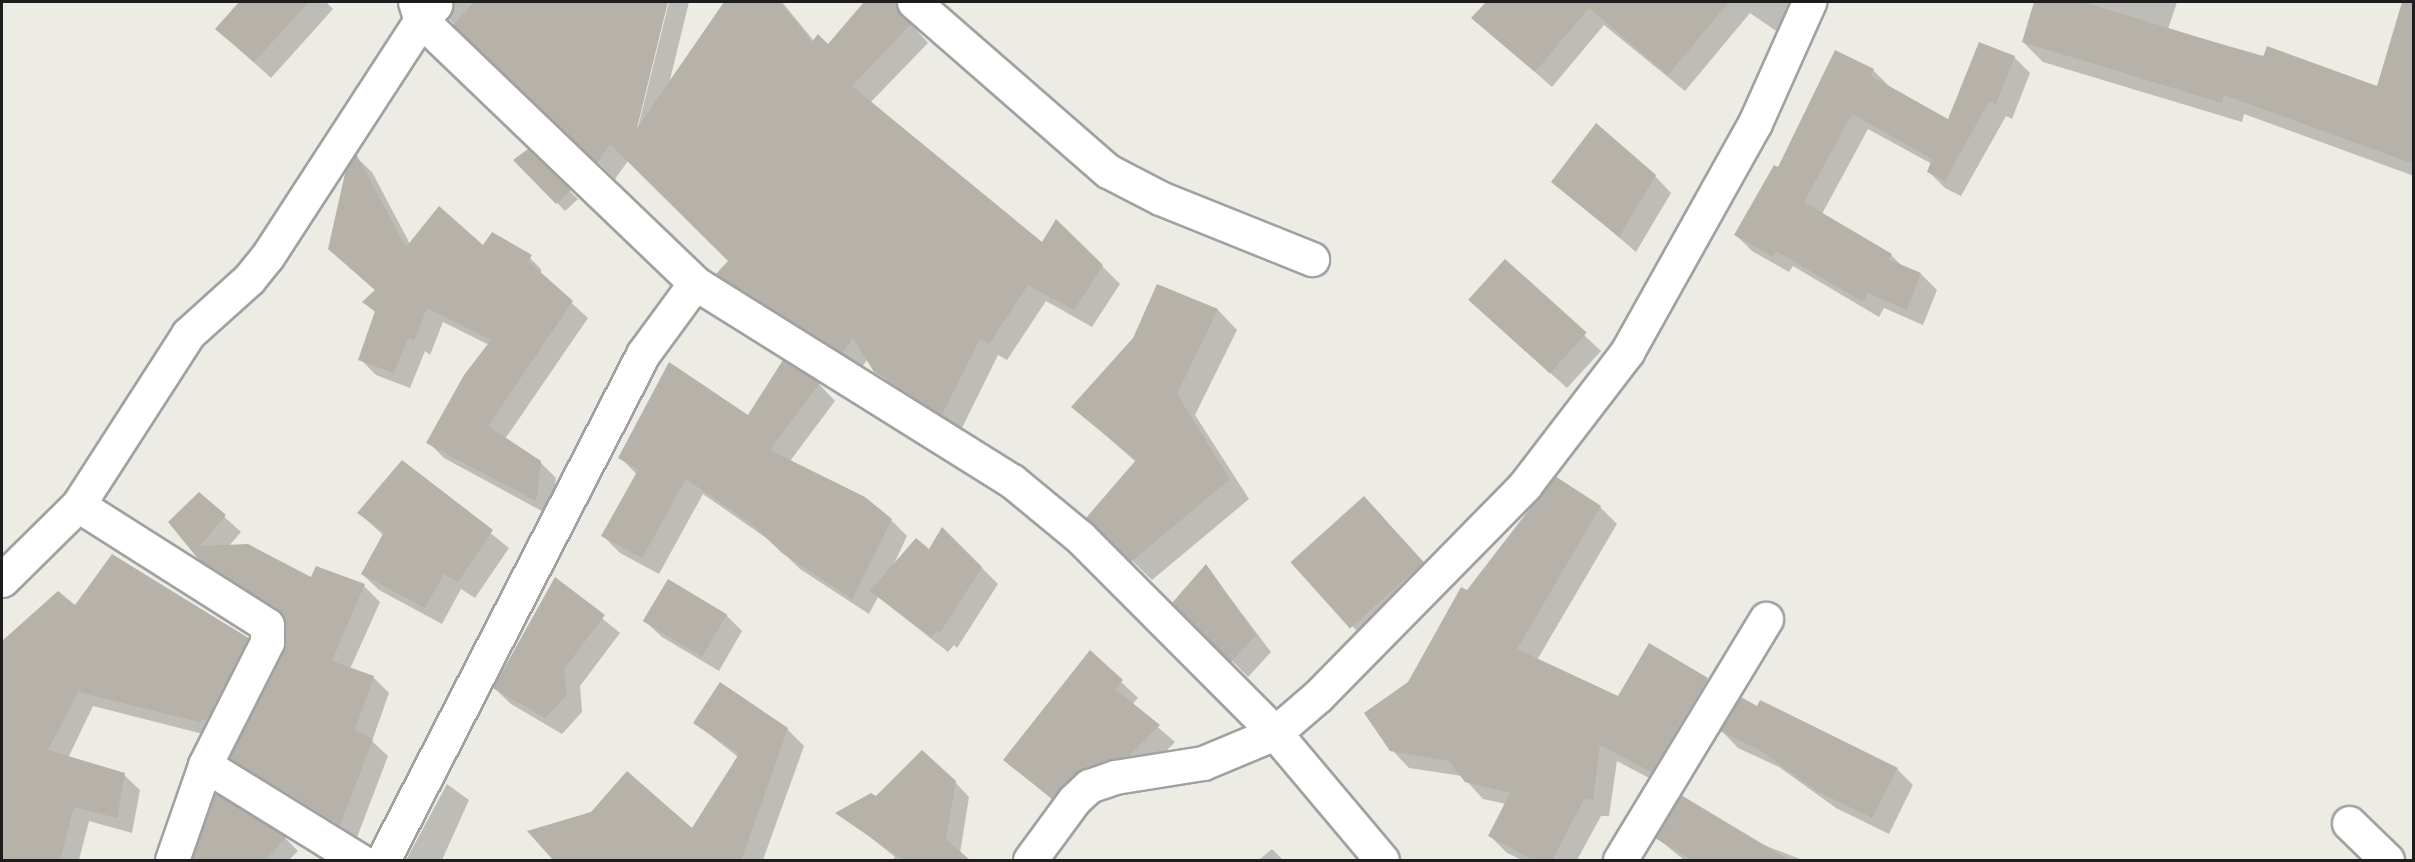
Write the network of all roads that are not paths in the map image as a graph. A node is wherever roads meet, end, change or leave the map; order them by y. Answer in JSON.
{"nodes":[{"id":1,"x":914,"y":2,"type":"edge"},
{"id":2,"x":1809,"y":2,"type":"edge"},
{"id":3,"x":425,"y":8,"type":"edge"},
{"id":4,"x":1312,"y":259,"type":"dead end"},
{"id":5,"x":695,"y":283,"type":"junction"},
{"id":6,"x":78,"y":505,"type":"junction"},
{"id":7,"x":2,"y":580,"type":"edge"},
{"id":8,"x":1766,"y":619,"type":"dead end"},
{"id":9,"x":1275,"y":733,"type":"junction"},
{"id":10,"x":205,"y":765,"type":"junction"},
{"id":11,"x":2349,"y":823,"type":"dead end"},
{"id":12,"x":172,"y":861,"type":"edge"},
{"id":13,"x":359,"y":861,"type":"edge"},
{"id":14,"x":383,"y":861,"type":"edge"},
{"id":15,"x":1030,"y":861,"type":"edge"},
{"id":16,"x":1382,"y":861,"type":"edge"},
{"id":17,"x":1620,"y":861,"type":"edge"},
{"id":18,"x":2387,"y":861,"type":"edge"}],
"edges":[{"from":1,"to":4,"type":"street"},
{"from":2,"to":9,"type":"street"},
{"from":3,"to":5,"type":"street"},
{"from":3,"to":6,"type":"street"},
{"from":5,"to":9,"type":"street"},
{"from":5,"to":14,"type":"street"},
{"from":6,"to":7,"type":"street"},
{"from":6,"to":10,"type":"street"},
{"from":8,"to":17,"type":"street"},
{"from":9,"to":15,"type":"street"},
{"from":9,"to":16,"type":"street"},
{"from":10,"to":12,"type":"street"},
{"from":10,"to":13,"type":"street"},
{"from":11,"to":18,"type":"street"}]}
